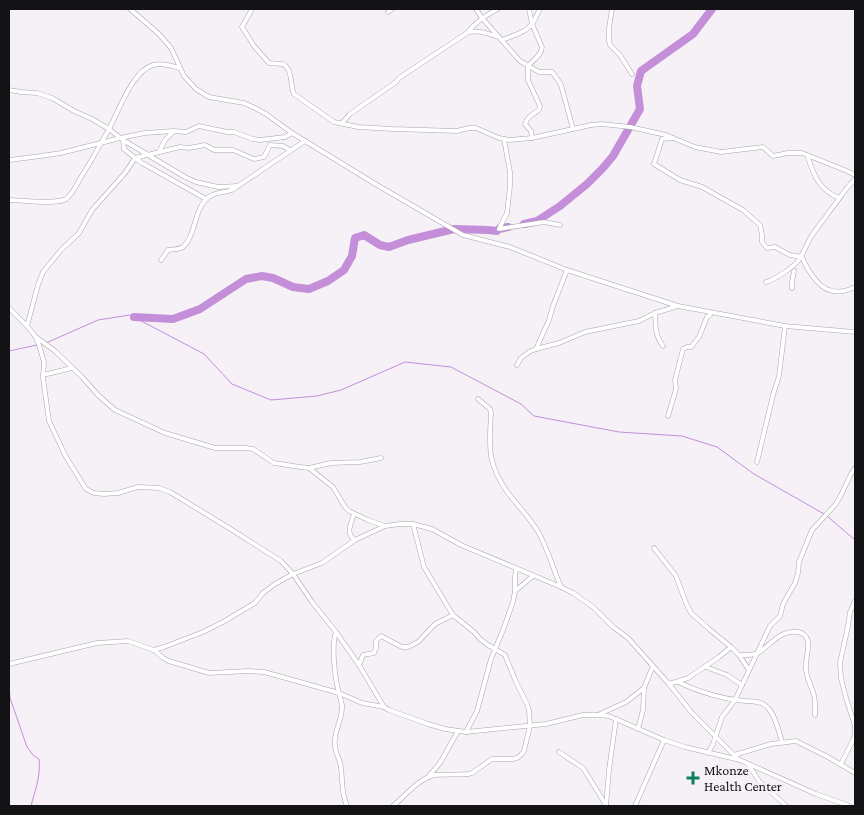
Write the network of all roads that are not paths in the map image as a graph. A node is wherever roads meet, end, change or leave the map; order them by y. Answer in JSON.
{"nodes":[{"id":1,"x":130,"y":9,"type":"edge"},
{"id":2,"x":252,"y":9,"type":"edge"},
{"id":3,"x":476,"y":9,"type":"edge"},
{"id":4,"x":498,"y":9,"type":"edge"},
{"id":5,"x":529,"y":9,"type":"edge"},
{"id":6,"x":540,"y":9,"type":"edge"},
{"id":7,"x":612,"y":9,"type":"edge"},
{"id":8,"x":482,"y":18,"type":"junction"},
{"id":9,"x":532,"y":24,"type":"junction"},
{"id":10,"x":467,"y":34,"type":"junction"},
{"id":11,"x":500,"y":39,"type":"junction"},
{"id":12,"x":528,"y":66,"type":"junction"},
{"id":13,"x":179,"y":68,"type":"junction"},
{"id":14,"x":632,"y":74,"type":"dead end"},
{"id":15,"x":9,"y":90,"type":"edge"},
{"id":16,"x":342,"y":123,"type":"junction"},
{"id":17,"x":109,"y":129,"type":"junction"},
{"id":18,"x":573,"y":129,"type":"junction"},
{"id":19,"x":174,"y":131,"type":"junction"},
{"id":20,"x":292,"y":133,"type":"junction"},
{"id":21,"x":532,"y":138,"type":"junction"},
{"id":22,"x":675,"y":138,"type":"junction"},
{"id":23,"x":122,"y":139,"type":"junction"},
{"id":24,"x":504,"y":139,"type":"junction"},
{"id":25,"x":305,"y":141,"type":"junction"},
{"id":26,"x":101,"y":142,"type":"junction"},
{"id":27,"x":290,"y":150,"type":"junction"},
{"id":28,"x":160,"y":152,"type":"junction"},
{"id":29,"x":147,"y":154,"type":"junction"},
{"id":30,"x":807,"y":155,"type":"junction"},
{"id":31,"x":135,"y":158,"type":"junction"},
{"id":32,"x":156,"y":159,"type":"junction"},
{"id":33,"x":9,"y":160,"type":"edge"},
{"id":34,"x":855,"y":175,"type":"edge"},
{"id":35,"x":855,"y":179,"type":"edge"},
{"id":36,"x":238,"y":186,"type":"junction"},
{"id":37,"x":839,"y":198,"type":"junction"},
{"id":38,"x":206,"y":199,"type":"junction"},
{"id":39,"x":9,"y":200,"type":"edge"},
{"id":40,"x":560,"y":225,"type":"dead end"},
{"id":41,"x":802,"y":256,"type":"junction"},
{"id":42,"x":161,"y":260,"type":"dead end"},
{"id":43,"x":566,"y":270,"type":"junction"},
{"id":44,"x":794,"y":271,"type":"dead end"},
{"id":45,"x":766,"y":282,"type":"dead end"},
{"id":46,"x":855,"y":287,"type":"edge"},
{"id":47,"x":792,"y":288,"type":"dead end"},
{"id":48,"x":678,"y":306,"type":"junction"},
{"id":49,"x":9,"y":308,"type":"edge"},
{"id":50,"x":655,"y":312,"type":"junction"},
{"id":51,"x":710,"y":315,"type":"dead end"},
{"id":52,"x":27,"y":326,"type":"junction"},
{"id":53,"x":785,"y":326,"type":"junction"},
{"id":54,"x":855,"y":332,"type":"edge"},
{"id":55,"x":35,"y":336,"type":"junction"},
{"id":56,"x":663,"y":346,"type":"dead end"},
{"id":57,"x":536,"y":349,"type":"junction"},
{"id":58,"x":517,"y":365,"type":"dead end"},
{"id":59,"x":72,"y":368,"type":"junction"},
{"id":60,"x":43,"y":375,"type":"junction"},
{"id":61,"x":478,"y":399,"type":"dead end"},
{"id":62,"x":668,"y":416,"type":"dead end"},
{"id":63,"x":381,"y":458,"type":"dead end"},
{"id":64,"x":757,"y":462,"type":"dead end"},
{"id":65,"x":309,"y":468,"type":"junction"},
{"id":66,"x":855,"y":468,"type":"edge"},
{"id":67,"x":354,"y":514,"type":"junction"},
{"id":68,"x":412,"y":524,"type":"junction"},
{"id":69,"x":385,"y":526,"type":"junction"},
{"id":70,"x":355,"y":540,"type":"junction"},
{"id":71,"x":654,"y":548,"type":"dead end"},
{"id":72,"x":516,"y":568,"type":"junction"},
{"id":73,"x":293,"y":574,"type":"junction"},
{"id":74,"x":534,"y":576,"type":"junction"},
{"id":75,"x":561,"y":587,"type":"junction"},
{"id":76,"x":515,"y":591,"type":"junction"},
{"id":77,"x":855,"y":601,"type":"edge"},
{"id":78,"x":453,"y":615,"type":"junction"},
{"id":79,"x":336,"y":632,"type":"junction"},
{"id":80,"x":731,"y":647,"type":"junction"},
{"id":81,"x":496,"y":649,"type":"junction"},
{"id":82,"x":154,"y":650,"type":"junction"},
{"id":83,"x":758,"y":652,"type":"junction"},
{"id":84,"x":738,"y":655,"type":"junction"},
{"id":85,"x":9,"y":664,"type":"edge"},
{"id":86,"x":359,"y":665,"type":"junction"},
{"id":87,"x":653,"y":666,"type":"junction"},
{"id":88,"x":706,"y":667,"type":"junction"},
{"id":89,"x":749,"y":670,"type":"junction"},
{"id":90,"x":678,"y":682,"type":"junction"},
{"id":91,"x":669,"y":684,"type":"junction"},
{"id":92,"x":742,"y":685,"type":"junction"},
{"id":93,"x":644,"y":688,"type":"junction"},
{"id":94,"x":339,"y":693,"type":"junction"},
{"id":95,"x":735,"y":700,"type":"junction"},
{"id":96,"x":384,"y":707,"type":"junction"},
{"id":97,"x":599,"y":715,"type":"junction"},
{"id":98,"x":815,"y":715,"type":"dead end"},
{"id":99,"x":616,"y":719,"type":"junction"},
{"id":100,"x":530,"y":726,"type":"junction"},
{"id":101,"x":638,"y":729,"type":"junction"},
{"id":102,"x":458,"y":731,"type":"junction"},
{"id":103,"x":466,"y":732,"type":"junction"},
{"id":104,"x":715,"y":736,"type":"junction"},
{"id":105,"x":854,"y":738,"type":"junction"},
{"id":106,"x":664,"y":740,"type":"junction"},
{"id":107,"x":782,"y":742,"type":"junction"},
{"id":108,"x":855,"y":744,"type":"edge"},
{"id":109,"x":559,"y":752,"type":"dead end"},
{"id":110,"x":708,"y":753,"type":"junction"},
{"id":111,"x":734,"y":754,"type":"junction"},
{"id":112,"x":740,"y":760,"type":"junction"},
{"id":113,"x":748,"y":764,"type":"junction"},
{"id":114,"x":842,"y":764,"type":"junction"},
{"id":115,"x":855,"y":773,"type":"edge"},
{"id":116,"x":426,"y":778,"type":"junction"},
{"id":117,"x":347,"y":806,"type":"edge"},
{"id":118,"x":393,"y":806,"type":"edge"},
{"id":119,"x":607,"y":806,"type":"edge"},
{"id":120,"x":635,"y":806,"type":"edge"},
{"id":121,"x":786,"y":806,"type":"edge"},
{"id":122,"x":850,"y":806,"type":"edge"}],
"edges":[{"from":1,"to":13,"type":"street"},
{"from":2,"to":16,"type":"street"},
{"from":3,"to":8,"type":"street"},
{"from":4,"to":8,"type":"street"},
{"from":5,"to":9,"type":"street"},
{"from":6,"to":9,"type":"street"},
{"from":7,"to":14,"type":"street"},
{"from":8,"to":10,"type":"street"},
{"from":8,"to":11,"type":"street"},
{"from":9,"to":11,"type":"street"},
{"from":9,"to":12,"type":"street"},
{"from":10,"to":11,"type":"street"},
{"from":10,"to":16,"type":"street"},
{"from":11,"to":12,"type":"street"},
{"from":12,"to":18,"type":"street"},
{"from":12,"to":21,"type":"street"},
{"from":13,"to":17,"type":"street"},
{"from":13,"to":20,"type":"street"},
{"from":15,"to":17,"type":"street"},
{"from":16,"to":24,"type":"street"},
{"from":17,"to":23,"type":"street"},
{"from":17,"to":26,"type":"street"},
{"from":18,"to":21,"type":"street"},
{"from":18,"to":22,"type":"street"},
{"from":19,"to":20,"type":"street"},
{"from":19,"to":23,"type":"street"},
{"from":19,"to":28,"type":"street"},
{"from":20,"to":25,"type":"street"},
{"from":21,"to":24,"type":"street"},
{"from":22,"to":30,"type":"street"},
{"from":22,"to":41,"type":"street"},
{"from":23,"to":26,"type":"street"},
{"from":23,"to":29,"type":"street"},
{"from":23,"to":31,"type":"street"},
{"from":24,"to":40,"type":"street"},
{"from":25,"to":27,"type":"street"},
{"from":25,"to":43,"type":"street"},
{"from":26,"to":33,"type":"street"},
{"from":26,"to":39,"type":"street"},
{"from":27,"to":28,"type":"street"},
{"from":27,"to":36,"type":"street"},
{"from":28,"to":29,"type":"street"},
{"from":28,"to":32,"type":"street"},
{"from":29,"to":31,"type":"street"},
{"from":29,"to":32,"type":"street"},
{"from":30,"to":34,"type":"street"},
{"from":30,"to":37,"type":"street"},
{"from":31,"to":38,"type":"street"},
{"from":31,"to":52,"type":"street"},
{"from":32,"to":36,"type":"street"},
{"from":35,"to":37,"type":"street"},
{"from":36,"to":38,"type":"street"},
{"from":37,"to":41,"type":"street"},
{"from":38,"to":42,"type":"street"},
{"from":41,"to":45,"type":"street"},
{"from":41,"to":46,"type":"street"},
{"from":43,"to":48,"type":"street"},
{"from":43,"to":57,"type":"street"},
{"from":44,"to":47,"type":"street"},
{"from":48,"to":50,"type":"street"},
{"from":48,"to":53,"type":"street"},
{"from":49,"to":52,"type":"street"},
{"from":50,"to":56,"type":"street"},
{"from":50,"to":57,"type":"street"},
{"from":51,"to":62,"type":"street"},
{"from":52,"to":55,"type":"street"},
{"from":53,"to":54,"type":"street"},
{"from":53,"to":64,"type":"street"},
{"from":55,"to":59,"type":"street"},
{"from":55,"to":60,"type":"street"},
{"from":57,"to":58,"type":"street"},
{"from":59,"to":60,"type":"street"},
{"from":59,"to":65,"type":"street"},
{"from":60,"to":73,"type":"street"},
{"from":61,"to":75,"type":"street"},
{"from":63,"to":65,"type":"street"},
{"from":65,"to":67,"type":"street"},
{"from":66,"to":83,"type":"street"},
{"from":67,"to":69,"type":"street"},
{"from":67,"to":70,"type":"street"},
{"from":68,"to":69,"type":"street"},
{"from":68,"to":72,"type":"street"},
{"from":68,"to":78,"type":"street"},
{"from":69,"to":70,"type":"street"},
{"from":70,"to":73,"type":"street"},
{"from":71,"to":80,"type":"street"},
{"from":72,"to":74,"type":"street"},
{"from":72,"to":76,"type":"street"},
{"from":73,"to":79,"type":"street"},
{"from":73,"to":82,"type":"street"},
{"from":74,"to":75,"type":"street"},
{"from":74,"to":76,"type":"street"},
{"from":75,"to":87,"type":"street"},
{"from":76,"to":81,"type":"street"},
{"from":77,"to":105,"type":"street"},
{"from":78,"to":81,"type":"street"},
{"from":78,"to":86,"type":"street"},
{"from":79,"to":86,"type":"street"},
{"from":79,"to":94,"type":"street"},
{"from":80,"to":84,"type":"street"},
{"from":80,"to":88,"type":"street"},
{"from":81,"to":100,"type":"street"},
{"from":81,"to":103,"type":"street"},
{"from":82,"to":85,"type":"street"},
{"from":82,"to":94,"type":"street"},
{"from":83,"to":84,"type":"street"},
{"from":83,"to":89,"type":"street"},
{"from":83,"to":98,"type":"street"},
{"from":84,"to":89,"type":"street"},
{"from":86,"to":96,"type":"street"},
{"from":87,"to":91,"type":"street"},
{"from":87,"to":93,"type":"street"},
{"from":88,"to":90,"type":"street"},
{"from":88,"to":92,"type":"street"},
{"from":89,"to":92,"type":"street"},
{"from":90,"to":91,"type":"street"},
{"from":90,"to":95,"type":"street"},
{"from":91,"to":104,"type":"street"},
{"from":92,"to":95,"type":"street"},
{"from":93,"to":97,"type":"street"},
{"from":93,"to":101,"type":"street"},
{"from":94,"to":96,"type":"street"},
{"from":94,"to":117,"type":"street"},
{"from":95,"to":104,"type":"street"},
{"from":95,"to":107,"type":"street"},
{"from":96,"to":102,"type":"street"},
{"from":97,"to":99,"type":"street"},
{"from":97,"to":100,"type":"street"},
{"from":99,"to":101,"type":"street"},
{"from":99,"to":119,"type":"street"},
{"from":100,"to":103,"type":"street"},
{"from":100,"to":116,"type":"street"},
{"from":101,"to":106,"type":"street"},
{"from":102,"to":103,"type":"street"},
{"from":102,"to":116,"type":"street"},
{"from":104,"to":110,"type":"street"},
{"from":104,"to":111,"type":"street"},
{"from":105,"to":108,"type":"street"},
{"from":105,"to":114,"type":"street"},
{"from":106,"to":110,"type":"street"},
{"from":106,"to":120,"type":"street"},
{"from":107,"to":111,"type":"street"},
{"from":107,"to":114,"type":"street"},
{"from":109,"to":119,"type":"street"},
{"from":110,"to":112,"type":"street"},
{"from":111,"to":112,"type":"street"},
{"from":112,"to":113,"type":"street"},
{"from":113,"to":121,"type":"street"},
{"from":113,"to":122,"type":"street"},
{"from":114,"to":115,"type":"street"},
{"from":116,"to":118,"type":"street"}]}
